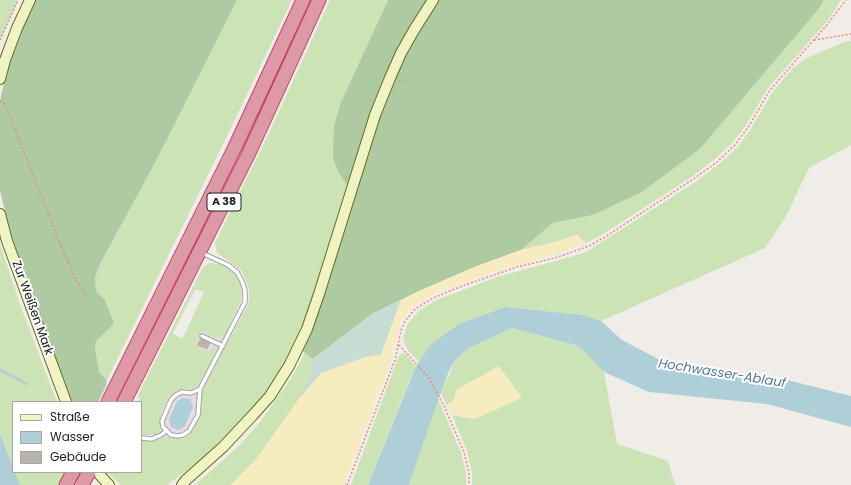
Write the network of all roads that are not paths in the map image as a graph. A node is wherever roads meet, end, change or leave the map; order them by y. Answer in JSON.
{"nodes":[{"id":1,"x":30,"y":0,"type":"edge"},
{"id":2,"x":303,"y":0,"type":"edge"},
{"id":3,"x":319,"y":0,"type":"edge"},
{"id":4,"x":433,"y":0,"type":"edge"},
{"id":5,"x":0,"y":78,"type":"edge"},
{"id":6,"x":0,"y":214,"type":"edge"},
{"id":7,"x":199,"y":252,"type":"junction"},
{"id":8,"x":202,"y":336,"type":"dead end"},
{"id":9,"x":223,"y":346,"type":"junction"},
{"id":10,"x":200,"y":389,"type":"junction"},
{"id":11,"x":66,"y":401,"type":"edge"},
{"id":12,"x":108,"y":401,"type":"edge"},
{"id":13,"x":124,"y":401,"type":"edge"},
{"id":14,"x":166,"y":431,"type":"junction"},
{"id":15,"x":142,"y":438,"type":"edge"},
{"id":16,"x":72,"y":473,"type":"edge"},
{"id":17,"x":94,"y":473,"type":"edge"},
{"id":18,"x":184,"y":482,"type":"edge"},
{"id":19,"x":109,"y":484,"type":"edge"},
{"id":20,"x":66,"y":485,"type":"edge"},
{"id":21,"x":82,"y":485,"type":"edge"},
{"id":22,"x":175,"y":485,"type":"edge"}],
"edges":[{"from":1,"to":5,"type":"main road"},
{"from":2,"to":12,"type":"highway","number":"A 38"},
{"from":3,"to":7,"type":"highway","number":"A 38"},
{"from":4,"to":18,"type":"main road"},
{"from":6,"to":11,"type":"main road","name":"Zur Weißen Mark"},
{"from":7,"to":9,"type":"lane"},
{"from":7,"to":13,"type":"highway","number":"A 38"},
{"from":8,"to":9,"type":"lane"},
{"from":9,"to":10,"type":"lane"},
{"from":10,"to":14,"type":"lane"},
{"from":10,"to":14,"type":"lane"},
{"from":14,"to":15,"type":"lane"},
{"from":16,"to":20,"type":"highway"},
{"from":17,"to":19,"type":"main road"},
{"from":17,"to":21,"type":"highway","bridge":true},
{"from":18,"to":22,"type":"main road"}]}
